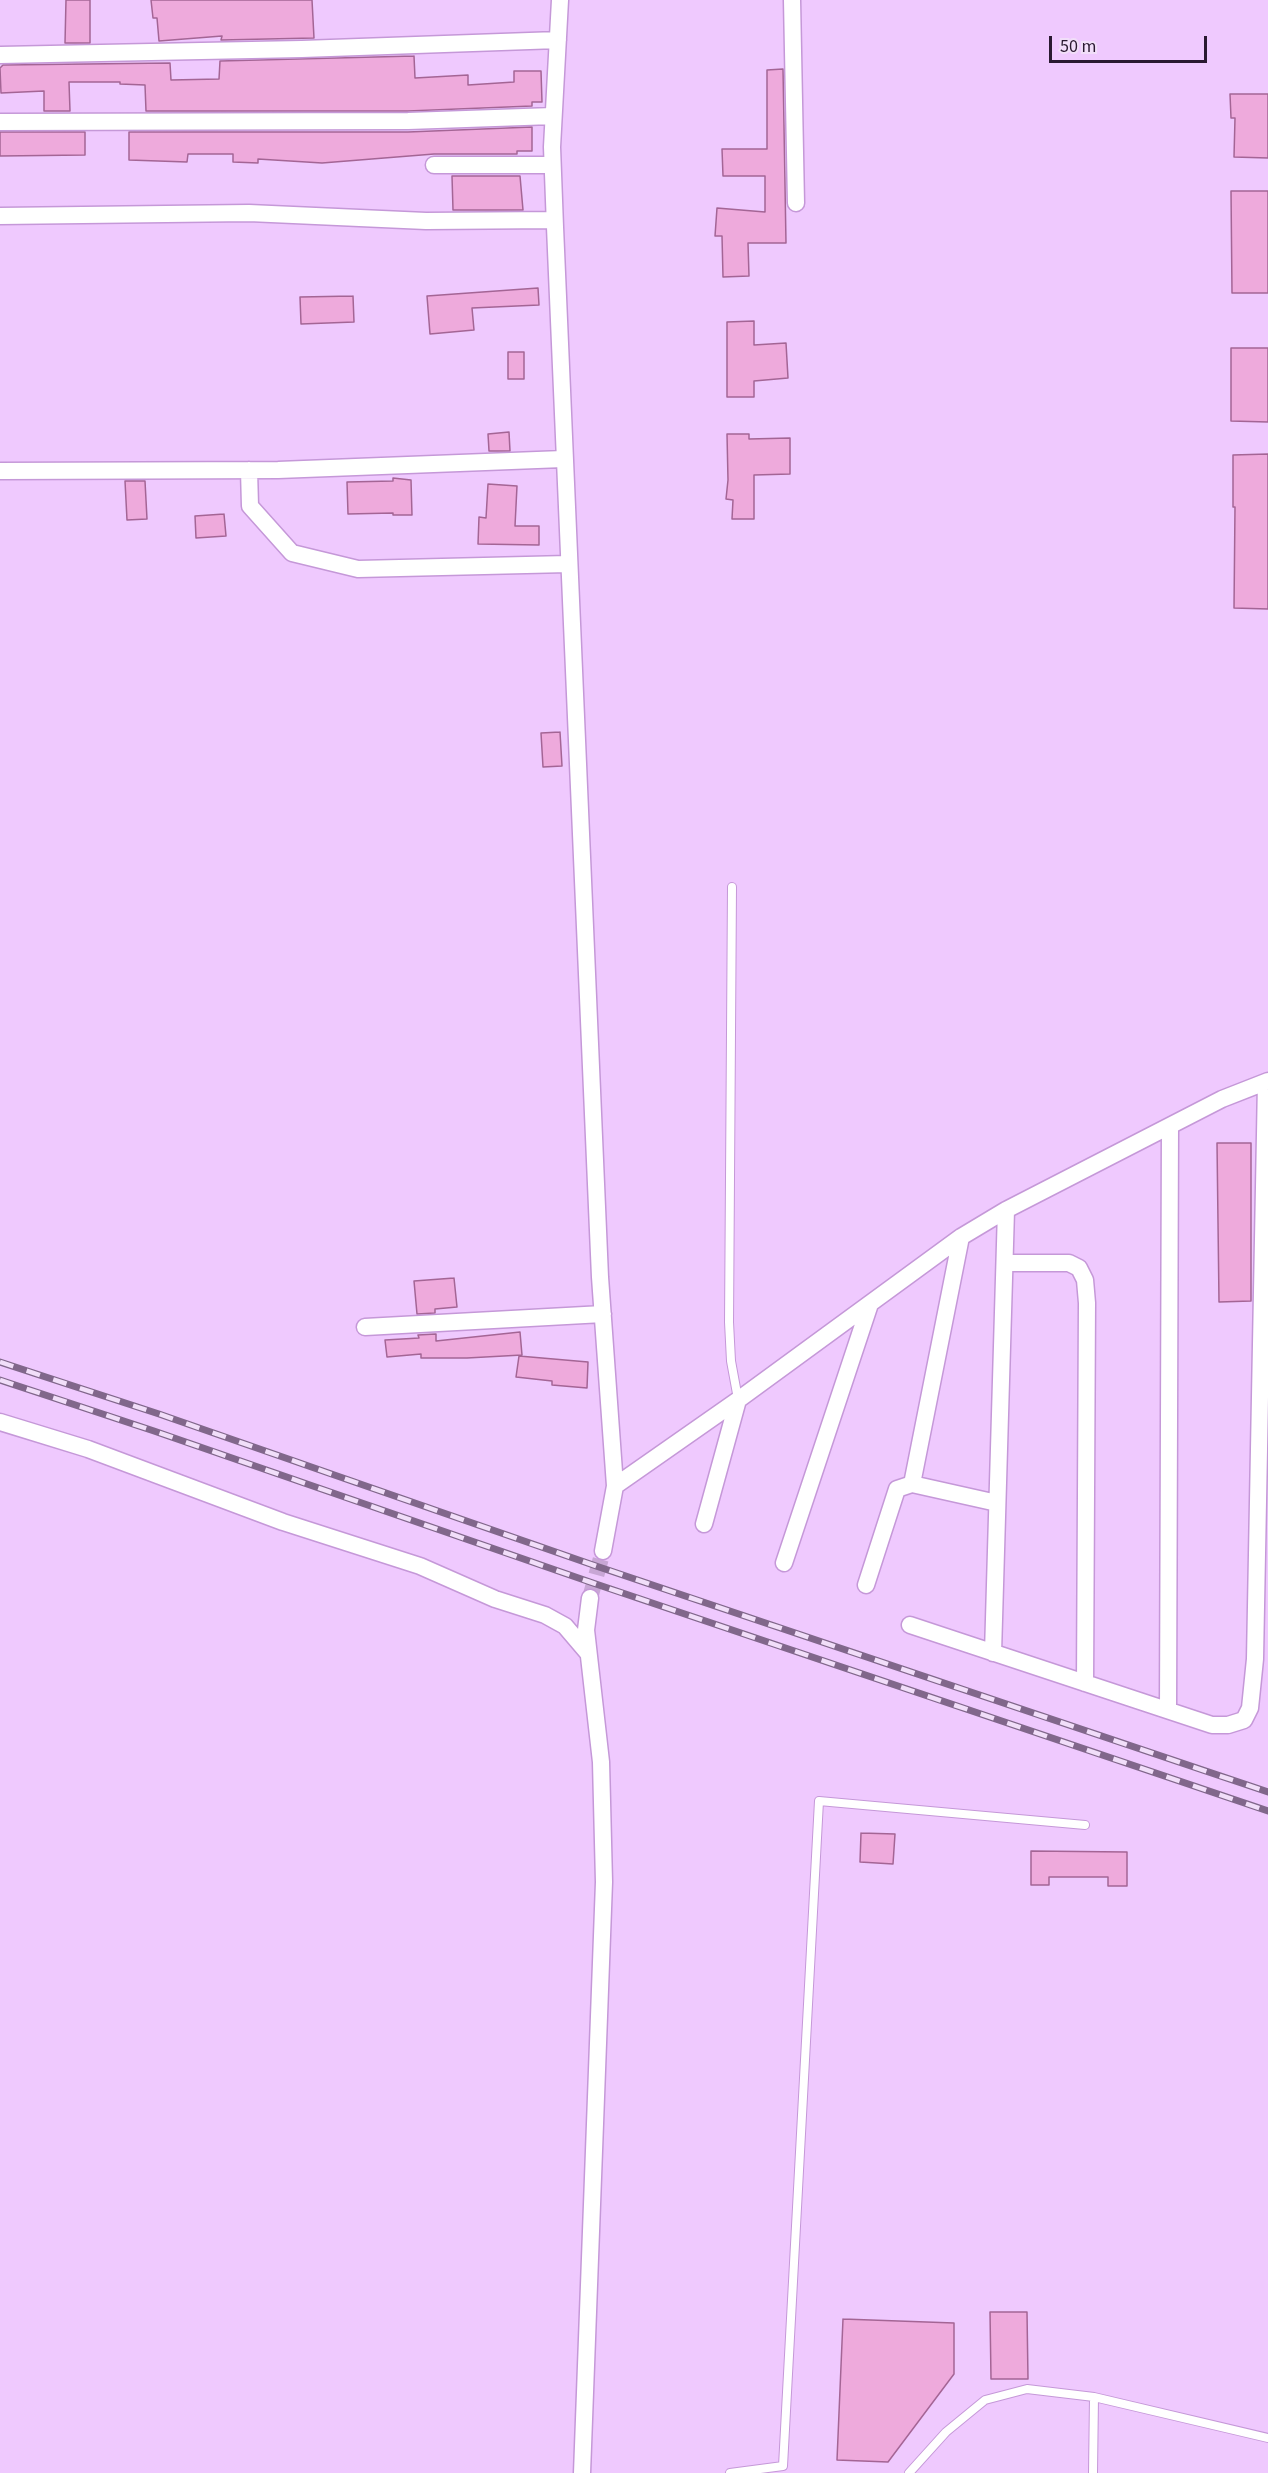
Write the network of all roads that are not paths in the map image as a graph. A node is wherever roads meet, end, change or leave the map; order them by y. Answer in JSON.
{"nodes":[{"id":1,"x":560,"y":0,"type":"edge"},
{"id":2,"x":792,"y":0,"type":"edge"},
{"id":3,"x":558,"y":40,"type":"junction"},
{"id":4,"x":0,"y":55,"type":"edge"},
{"id":5,"x":553,"y":116,"type":"junction"},
{"id":6,"x":0,"y":122,"type":"edge"},
{"id":7,"x":434,"y":165,"type":"dead end"},
{"id":8,"x":552,"y":165,"type":"junction"},
{"id":9,"x":796,"y":203,"type":"dead end"},
{"id":10,"x":0,"y":216,"type":"edge"},
{"id":11,"x":554,"y":220,"type":"junction"},
{"id":12,"x":563,"y":459,"type":"junction"},
{"id":13,"x":249,"y":470,"type":"junction"},
{"id":14,"x":0,"y":471,"type":"edge"},
{"id":15,"x":568,"y":564,"type":"junction"},
{"id":16,"x":732,"y":887,"type":"dead end"},
{"id":17,"x":1267,"y":1081,"type":"edge"},
{"id":18,"x":1170,"y":1126,"type":"junction"},
{"id":19,"x":1006,"y":1210,"type":"junction"},
{"id":20,"x":961,"y":1237,"type":"junction"},
{"id":21,"x":1005,"y":1263,"type":"junction"},
{"id":22,"x":870,"y":1304,"type":"junction"},
{"id":23,"x":603,"y":1314,"type":"junction"},
{"id":24,"x":365,"y":1326,"type":"dead end"},
{"id":25,"x":738,"y":1400,"type":"junction"},
{"id":26,"x":0,"y":1422,"type":"edge"},
{"id":27,"x":912,"y":1484,"type":"junction"},
{"id":28,"x":615,"y":1486,"type":"junction"},
{"id":29,"x":998,"y":1503,"type":"junction"},
{"id":30,"x":704,"y":1524,"type":"dead end"},
{"id":31,"x":603,"y":1551,"type":"tunnel mouth"},
{"id":32,"x":784,"y":1563,"type":"dead end"},
{"id":33,"x":866,"y":1585,"type":"dead end"},
{"id":34,"x":590,"y":1598,"type":"tunnel mouth"},
{"id":35,"x":910,"y":1625,"type":"dead end"},
{"id":36,"x":993,"y":1653,"type":"junction"},
{"id":37,"x":589,"y":1654,"type":"junction"},
{"id":38,"x":1085,"y":1683,"type":"junction"},
{"id":39,"x":1168,"y":1710,"type":"junction"},
{"id":40,"x":1085,"y":1825,"type":"dead end"},
{"id":41,"x":1094,"y":2397,"type":"junction"},
{"id":42,"x":1268,"y":2438,"type":"edge"},
{"id":43,"x":582,"y":2473,"type":"edge"},
{"id":44,"x":730,"y":2473,"type":"edge"},
{"id":45,"x":909,"y":2473,"type":"edge"},
{"id":46,"x":1093,"y":2473,"type":"edge"}],
"edges":[{"from":1,"to":3,"type":"street"},
{"from":2,"to":9,"type":"street"},
{"from":3,"to":4,"type":"street"},
{"from":3,"to":5,"type":"street"},
{"from":5,"to":6,"type":"street"},
{"from":5,"to":8,"type":"street"},
{"from":7,"to":8,"type":"street"},
{"from":8,"to":11,"type":"street"},
{"from":10,"to":11,"type":"street"},
{"from":11,"to":12,"type":"street"},
{"from":12,"to":13,"type":"street"},
{"from":12,"to":15,"type":"street"},
{"from":13,"to":14,"type":"street"},
{"from":13,"to":15,"type":"street"},
{"from":15,"to":23,"type":"street"},
{"from":16,"to":25,"type":"lane"},
{"from":17,"to":18,"type":"street"},
{"from":17,"to":39,"type":"street"},
{"from":18,"to":19,"type":"street"},
{"from":18,"to":39,"type":"street"},
{"from":19,"to":20,"type":"street"},
{"from":19,"to":21,"type":"street"},
{"from":20,"to":22,"type":"street"},
{"from":20,"to":27,"type":"street"},
{"from":21,"to":29,"type":"street"},
{"from":21,"to":38,"type":"street"},
{"from":22,"to":25,"type":"street"},
{"from":22,"to":32,"type":"street"},
{"from":23,"to":24,"type":"street"},
{"from":23,"to":28,"type":"street"},
{"from":25,"to":28,"type":"street"},
{"from":25,"to":30,"type":"street"},
{"from":26,"to":37,"type":"street"},
{"from":27,"to":29,"type":"street"},
{"from":27,"to":33,"type":"street"},
{"from":28,"to":31,"type":"street"},
{"from":29,"to":36,"type":"street"},
{"from":34,"to":37,"type":"street"},
{"from":35,"to":36,"type":"street"},
{"from":36,"to":38,"type":"street"},
{"from":37,"to":43,"type":"street"},
{"from":38,"to":39,"type":"street"},
{"from":40,"to":44,"type":"lane"},
{"from":41,"to":42,"type":"lane"},
{"from":41,"to":45,"type":"lane"},
{"from":41,"to":46,"type":"lane"}]}
